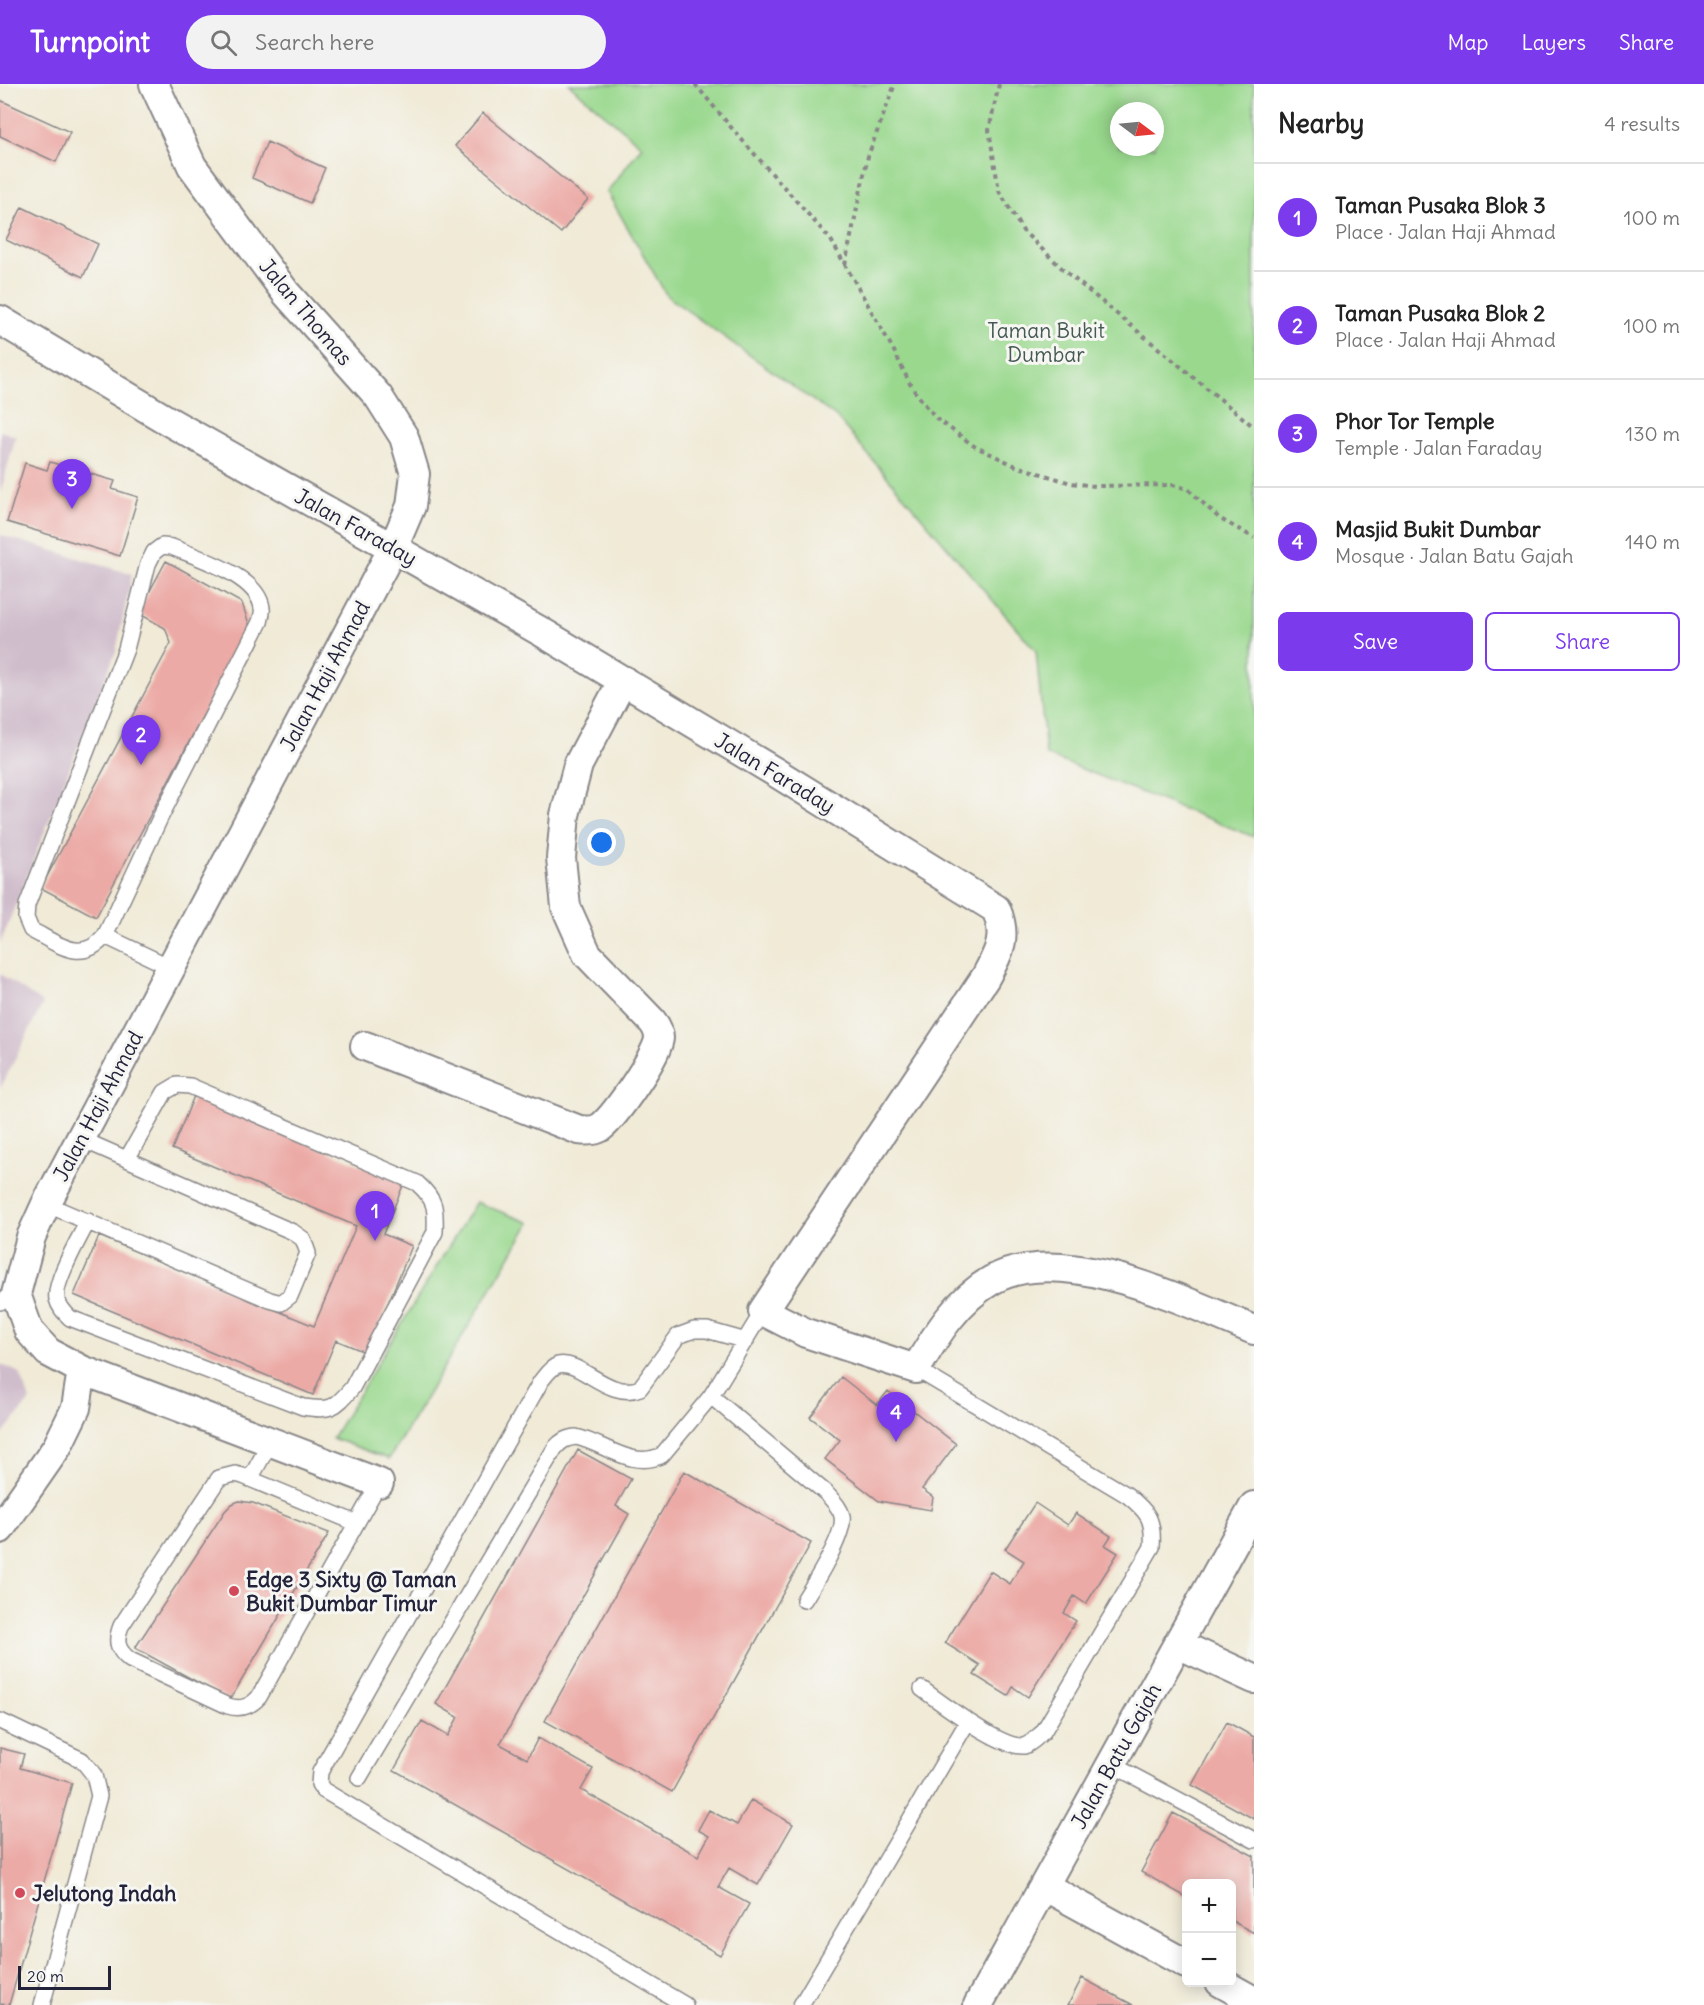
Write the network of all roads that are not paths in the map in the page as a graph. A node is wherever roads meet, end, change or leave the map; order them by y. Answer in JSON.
{"nodes":[{"id":1,"x":153,"y":84,"type":"edge"},
{"id":2,"x":0,"y":320,"type":"edge"},
{"id":3,"x":393,"y":548,"type":"junction"},
{"id":4,"x":623,"y":680,"type":"junction"},
{"id":5,"x":105,"y":936,"type":"junction"},
{"id":6,"x":170,"y":968,"type":"junction"},
{"id":7,"x":366,"y":1046,"type":"dead end"},
{"id":8,"x":81,"y":1140,"type":"junction"},
{"id":9,"x":127,"y":1159,"type":"junction"},
{"id":10,"x":46,"y":1204,"type":"junction"},
{"id":11,"x":88,"y":1221,"type":"junction"},
{"id":12,"x":8,"y":1298,"type":"edge"},
{"id":13,"x":763,"y":1311,"type":"junction"},
{"id":14,"x":1254,"y":1330,"type":"edge"},
{"id":15,"x":746,"y":1341,"type":"junction"},
{"id":16,"x":916,"y":1369,"type":"junction"},
{"id":17,"x":82,"y":1370,"type":"junction"},
{"id":18,"x":711,"y":1396,"type":"junction"},
{"id":19,"x":271,"y":1441,"type":"junction"},
{"id":20,"x":249,"y":1479,"type":"junction"},
{"id":21,"x":379,"y":1483,"type":"joint"},
{"id":22,"x":1254,"y":1506,"type":"edge"},
{"id":23,"x":356,"y":1523,"type":"junction"},
{"id":24,"x":0,"y":1529,"type":"edge"},
{"id":25,"x":804,"y":1600,"type":"dead end"},
{"id":26,"x":1178,"y":1644,"type":"junction"},
{"id":27,"x":1254,"y":1679,"type":"edge"},
{"id":28,"x":922,"y":1689,"type":"dead end"},
{"id":29,"x":0,"y":1721,"type":"edge"},
{"id":30,"x":968,"y":1721,"type":"junction"},
{"id":31,"x":1111,"y":1764,"type":"junction"},
{"id":32,"x":359,"y":1778,"type":"dead end"},
{"id":33,"x":1254,"y":1840,"type":"edge"},
{"id":34,"x":1044,"y":1886,"type":"junction"},
{"id":35,"x":1182,"y":1962,"type":"edge"},
{"id":36,"x":1228,"y":1987,"type":"edge"},
{"id":37,"x":1254,"y":2001,"type":"edge"},
{"id":38,"x":42,"y":2005,"type":"edge"},
{"id":39,"x":685,"y":2005,"type":"edge"},
{"id":40,"x":801,"y":2005,"type":"edge"},
{"id":41,"x":980,"y":2005,"type":"edge"}],
"edges":[{"from":1,"to":3,"type":"street","name":"Jalan Thomas"},
{"from":2,"to":3,"type":"street","name":"Jalan Faraday"},
{"from":3,"to":4,"type":"street","name":"Jalan Faraday"},
{"from":3,"to":6,"type":"street","name":"Jalan Haji Ahmad"},
{"from":4,"to":7,"type":"street"},
{"from":4,"to":13,"type":"street","name":"Jalan Faraday"},
{"from":5,"to":5,"type":"lane"},
{"from":5,"to":6,"type":"lane"},
{"from":6,"to":8,"type":"street","name":"Jalan Haji Ahmad"},
{"from":8,"to":9,"type":"lane"},
{"from":8,"to":10,"type":"street","name":"Jalan Haji Ahmad"},
{"from":9,"to":11,"type":"lane"},
{"from":9,"to":11,"type":"lane"},
{"from":10,"to":11,"type":"lane"},
{"from":10,"to":12,"type":"street","name":"Jalan Haji Ahmad"},
{"from":12,"to":17,"type":"street","name":"Jalan Haji Ahmad"},
{"from":13,"to":15,"type":"lane"},
{"from":13,"to":16,"type":"street"},
{"from":14,"to":16,"type":"street"},
{"from":15,"to":18,"type":"lane"},
{"from":15,"to":39,"type":"lane"},
{"from":16,"to":30,"type":"lane"},
{"from":17,"to":19,"type":"street","name":"Jalan Haji Ahmad"},
{"from":17,"to":24,"type":"street"},
{"from":18,"to":25,"type":"lane"},
{"from":18,"to":32,"type":"lane"},
{"from":19,"to":20,"type":"lane"},
{"from":19,"to":21,"type":"street","name":"Jalan Haji Ahmad"},
{"from":20,"to":23,"type":"lane"},
{"from":20,"to":23,"type":"lane"},
{"from":21,"to":23,"type":"lane"},
{"from":22,"to":26,"type":"street","name":"Jalan Batu Gajah"},
{"from":26,"to":27,"type":"street"},
{"from":26,"to":31,"type":"street","name":"Jalan Batu Gajah"},
{"from":28,"to":30,"type":"lane"},
{"from":29,"to":38,"type":"lane"},
{"from":30,"to":40,"type":"lane"},
{"from":31,"to":33,"type":"lane"},
{"from":31,"to":34,"type":"street","name":"Jalan Batu Gajah"},
{"from":34,"to":35,"type":"street"},
{"from":34,"to":41,"type":"street","name":"Jalan Batu Gajah"},
{"from":36,"to":37,"type":"street"}]}
